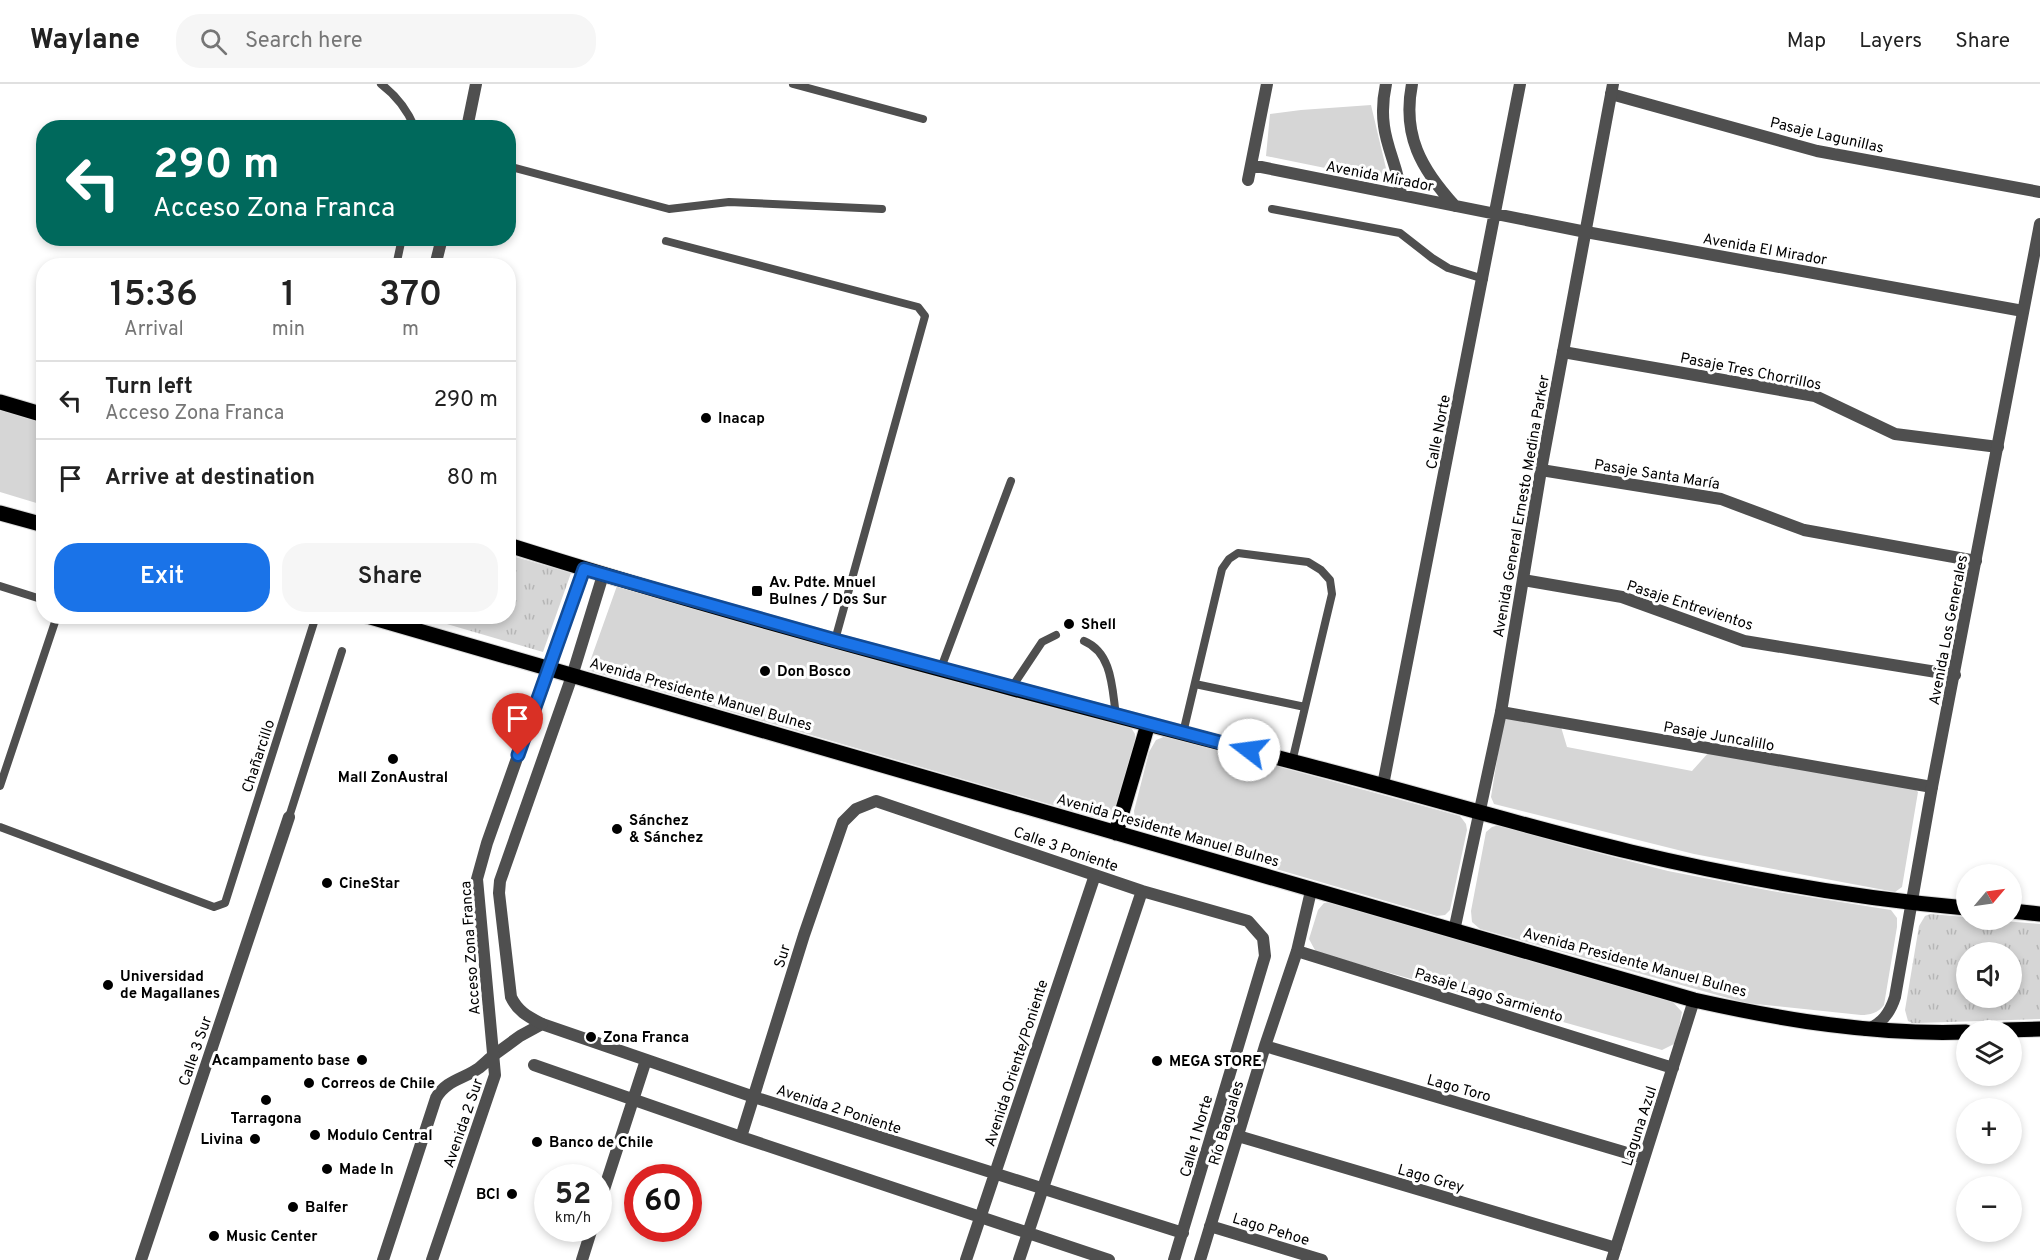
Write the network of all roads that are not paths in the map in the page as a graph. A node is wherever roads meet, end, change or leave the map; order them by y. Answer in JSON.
{"nodes":[{"id":1,"x":381,"y":84,"type":"edge"},
{"id":2,"x":476,"y":84,"type":"edge"},
{"id":3,"x":793,"y":84,"type":"edge"},
{"id":4,"x":1267,"y":84,"type":"edge"},
{"id":5,"x":1386,"y":84,"type":"edge"},
{"id":6,"x":1412,"y":84,"type":"edge"},
{"id":7,"x":1520,"y":84,"type":"edge"},
{"id":8,"x":1612,"y":89,"type":"edge"},
{"id":9,"x":923,"y":118,"type":"dead end"},
{"id":10,"x":411,"y":120,"type":"edge"},
{"id":11,"x":469,"y":120,"type":"edge"},
{"id":12,"x":1251,"y":165,"type":"junction"},
{"id":13,"x":516,"y":168,"type":"edge"},
{"id":14,"x":1248,"y":180,"type":"dead end"},
{"id":15,"x":2040,"y":192,"type":"edge"},
{"id":16,"x":1401,"y":195,"type":"junction"},
{"id":17,"x":1455,"y":206,"type":"junction"},
{"id":18,"x":882,"y":209,"type":"dead end"},
{"id":19,"x":1272,"y":209,"type":"dead end"},
{"id":20,"x":1499,"y":215,"type":"junction"},
{"id":21,"x":2040,"y":224,"type":"edge"},
{"id":22,"x":1586,"y":232,"type":"junction"},
{"id":23,"x":666,"y":241,"type":"dead end"},
{"id":24,"x":1484,"y":279,"type":"junction"},
{"id":25,"x":2023,"y":311,"type":"junction"},
{"id":26,"x":1563,"y":352,"type":"junction"},
{"id":27,"x":0,"y":402,"type":"edge"},
{"id":28,"x":36,"y":412,"type":"edge"},
{"id":29,"x":1998,"y":447,"type":"junction"},
{"id":30,"x":1541,"y":470,"type":"junction"},
{"id":31,"x":1011,"y":481,"type":"dead end"},
{"id":32,"x":0,"y":513,"type":"edge"},
{"id":33,"x":36,"y":523,"type":"edge"},
{"id":34,"x":516,"y":548,"type":"edge"},
{"id":35,"x":1976,"y":561,"type":"junction"},
{"id":36,"x":584,"y":569,"type":"junction"},
{"id":37,"x":603,"y":574,"type":"junction"},
{"id":38,"x":1523,"y":580,"type":"junction"},
{"id":39,"x":0,"y":586,"type":"edge"},
{"id":40,"x":36,"y":597,"type":"edge"},
{"id":41,"x":54,"y":624,"type":"edge"},
{"id":42,"x":313,"y":624,"type":"edge"},
{"id":43,"x":394,"y":624,"type":"edge"},
{"id":44,"x":1056,"y":635,"type":"dead end"},
{"id":45,"x":835,"y":640,"type":"junction"},
{"id":46,"x":1084,"y":641,"type":"dead end"},
{"id":47,"x":342,"y":651,"type":"dead end"},
{"id":48,"x":941,"y":668,"type":"junction"},
{"id":49,"x":548,"y":669,"type":"junction"},
{"id":50,"x":1955,"y":675,"type":"junction"},
{"id":51,"x":572,"y":676,"type":"junction"},
{"id":52,"x":1194,"y":684,"type":"junction"},
{"id":53,"x":1011,"y":687,"type":"junction"},
{"id":54,"x":1305,"y":706,"type":"junction"},
{"id":55,"x":1501,"y":712,"type":"junction"},
{"id":56,"x":1116,"y":716,"type":"junction"},
{"id":57,"x":1148,"y":724,"type":"junction"},
{"id":58,"x":1183,"y":733,"type":"junction"},
{"id":59,"x":1292,"y":762,"type":"junction"},
{"id":60,"x":1383,"y":785,"type":"junction"},
{"id":61,"x":0,"y":786,"type":"edge"},
{"id":62,"x":1932,"y":787,"type":"junction"},
{"id":63,"x":876,"y":801,"type":"joint"},
{"id":64,"x":1479,"y":813,"type":"junction"},
{"id":65,"x":289,"y":817,"type":"joint"},
{"id":66,"x":0,"y":826,"type":"edge"},
{"id":67,"x":1116,"y":833,"type":"junction"},
{"id":68,"x":1095,"y":875,"type":"junction"},
{"id":69,"x":1142,"y":891,"type":"junction"},
{"id":70,"x":1311,"y":891,"type":"junction"},
{"id":71,"x":1912,"y":903,"type":"junction"},
{"id":72,"x":1956,"y":907,"type":"edge"},
{"id":73,"x":2022,"y":913,"type":"edge"},
{"id":74,"x":2040,"y":914,"type":"edge"},
{"id":75,"x":1248,"y":921,"type":"joint"},
{"id":76,"x":1454,"y":931,"type":"junction"},
{"id":77,"x":1297,"y":951,"type":"junction"},
{"id":78,"x":1694,"y":1000,"type":"junction"},
{"id":79,"x":542,"y":1024,"type":"junction"},
{"id":80,"x":2040,"y":1029,"type":"edge"},
{"id":81,"x":1865,"y":1030,"type":"junction"},
{"id":82,"x":2022,"y":1030,"type":"edge"},
{"id":83,"x":1956,"y":1032,"type":"edge"},
{"id":84,"x":1264,"y":1046,"type":"junction"},
{"id":85,"x":494,"y":1055,"type":"junction"},
{"id":86,"x":646,"y":1060,"type":"junction"},
{"id":87,"x":534,"y":1065,"type":"dead end"},
{"id":88,"x":1672,"y":1068,"type":"junction"},
{"id":89,"x":754,"y":1097,"type":"junction"},
{"id":90,"x":634,"y":1100,"type":"junction"},
{"id":91,"x":1238,"y":1136,"type":"junction"},
{"id":92,"x":741,"y":1137,"type":"junction"},
{"id":93,"x":1644,"y":1158,"type":"junction"},
{"id":94,"x":612,"y":1166,"type":"edge"},
{"id":95,"x":995,"y":1175,"type":"junction"},
{"id":96,"x":1042,"y":1190,"type":"junction"},
{"id":97,"x":981,"y":1217,"type":"junction"},
{"id":98,"x":1210,"y":1226,"type":"junction"},
{"id":99,"x":1028,"y":1232,"type":"junction"},
{"id":100,"x":1183,"y":1233,"type":"junction"},
{"id":101,"x":588,"y":1242,"type":"edge"},
{"id":102,"x":1614,"y":1254,"type":"edge"},
{"id":103,"x":141,"y":1260,"type":"edge"},
{"id":104,"x":383,"y":1260,"type":"edge"},
{"id":105,"x":432,"y":1260,"type":"edge"},
{"id":106,"x":582,"y":1260,"type":"edge"},
{"id":107,"x":966,"y":1260,"type":"edge"},
{"id":108,"x":1019,"y":1260,"type":"edge"},
{"id":109,"x":1109,"y":1260,"type":"edge"},
{"id":110,"x":1174,"y":1260,"type":"edge"},
{"id":111,"x":1200,"y":1260,"type":"edge"},
{"id":112,"x":1322,"y":1260,"type":"edge"}],
"edges":[{"from":1,"to":10,"type":"lane"},
{"from":2,"to":11,"type":"street"},
{"from":3,"to":9,"type":"lane"},
{"from":4,"to":12,"type":"street"},
{"from":5,"to":16,"type":"street"},
{"from":6,"to":17,"type":"street"},
{"from":7,"to":20,"type":"street","name":"Calle Norte"},
{"from":8,"to":15,"type":"street","name":"Pasaje Lagunillas"},
{"from":8,"to":22,"type":"street","name":"Avenida General Ernesto Medina Parker"},
{"from":12,"to":14,"type":"street"},
{"from":12,"to":16,"type":"street","name":"Avenida Mirador"},
{"from":13,"to":18,"type":"lane"},
{"from":16,"to":17,"type":"street","name":"Avenida Mirador"},
{"from":17,"to":20,"type":"street","name":"Avenida Mirador"},
{"from":19,"to":24,"type":"lane"},
{"from":20,"to":22,"type":"street","name":"Avenida El Mirador"},
{"from":20,"to":24,"type":"street","name":"Calle Norte"},
{"from":21,"to":25,"type":"street","name":"Avenida Los Generales"},
{"from":22,"to":25,"type":"street","name":"Avenida El Mirador"},
{"from":22,"to":26,"type":"street","name":"Avenida General Ernesto Medina Parker"},
{"from":23,"to":45,"type":"lane"},
{"from":24,"to":60,"type":"street","name":"Calle Norte"},
{"from":25,"to":29,"type":"street","name":"Avenida Los Generales"},
{"from":26,"to":29,"type":"street","name":"Pasaje Tres Chorrillos"},
{"from":26,"to":30,"type":"street","name":"Avenida General Ernesto Medina Parker"},
{"from":27,"to":28,"type":"main road"},
{"from":29,"to":35,"type":"street","name":"Avenida Los Generales"},
{"from":30,"to":35,"type":"street","name":"Pasaje Santa María"},
{"from":30,"to":38,"type":"street","name":"Avenida General Ernesto Medina Parker"},
{"from":31,"to":48,"type":"lane"},
{"from":32,"to":33,"type":"main road"},
{"from":34,"to":36,"type":"main road"},
{"from":35,"to":50,"type":"street","name":"Avenida Los Generales"},
{"from":36,"to":37,"type":"main road"},
{"from":36,"to":49,"type":"street","name":"Acceso Zona Franca"},
{"from":37,"to":45,"type":"main road"},
{"from":37,"to":51,"type":"street"},
{"from":38,"to":50,"type":"street","name":"Pasaje Entrevientos"},
{"from":38,"to":55,"type":"street","name":"Avenida General Ernesto Medina Parker"},
{"from":39,"to":40,"type":"lane"},
{"from":41,"to":61,"type":"lane"},
{"from":42,"to":66,"type":"lane","name":"Chañarcillo"},
{"from":43,"to":49,"type":"main road","name":"Avenida Presidente Manuel Bulnes"},
{"from":44,"to":53,"type":"lane"},
{"from":45,"to":48,"type":"main road"},
{"from":46,"to":56,"type":"lane"},
{"from":47,"to":65,"type":"lane"},
{"from":48,"to":53,"type":"main road"},
{"from":49,"to":51,"type":"main road","name":"Avenida Presidente Manuel Bulnes"},
{"from":49,"to":85,"type":"street","name":"Acceso Zona Franca"},
{"from":50,"to":62,"type":"street","name":"Avenida Los Generales"},
{"from":51,"to":67,"type":"main road","name":"Avenida Presidente Manuel Bulnes"},
{"from":51,"to":79,"type":"street"},
{"from":52,"to":54,"type":"lane"},
{"from":52,"to":54,"type":"lane"},
{"from":52,"to":58,"type":"lane"},
{"from":53,"to":56,"type":"main road"},
{"from":54,"to":59,"type":"lane"},
{"from":55,"to":62,"type":"street","name":"Pasaje Juncalillo"},
{"from":55,"to":64,"type":"street","name":"Avenida General Ernesto Medina Parker"},
{"from":56,"to":57,"type":"main road"},
{"from":57,"to":58,"type":"main road"},
{"from":57,"to":67,"type":"main road"},
{"from":58,"to":59,"type":"main road"},
{"from":59,"to":60,"type":"main road"},
{"from":60,"to":64,"type":"main road"},
{"from":62,"to":71,"type":"street","name":"Avenida Los Generales"},
{"from":63,"to":68,"type":"street","name":"Calle 3 Poniente"},
{"from":63,"to":89,"type":"street","name":"Sur"},
{"from":64,"to":71,"type":"main road"},
{"from":64,"to":76,"type":"street","name":"Avenida General Ernesto Medina Parker"},
{"from":65,"to":103,"type":"street","name":"Calle 3 Sur"},
{"from":67,"to":70,"type":"main road","name":"Avenida Presidente Manuel Bulnes"},
{"from":68,"to":69,"type":"street","name":"Calle 3 Poniente"},
{"from":68,"to":95,"type":"street","name":"Avenida Oriente/Poniente"},
{"from":69,"to":75,"type":"street","name":"Calle 3 Poniente"},
{"from":69,"to":96,"type":"street"},
{"from":70,"to":76,"type":"main road","name":"Avenida Presidente Manuel Bulnes"},
{"from":70,"to":77,"type":"street","name":"Río Baguales"},
{"from":71,"to":72,"type":"main road"},
{"from":71,"to":81,"type":"street","name":"Avenida Los Generales"},
{"from":73,"to":74,"type":"main road"},
{"from":75,"to":100,"type":"street","name":"Calle 1 Norte"},
{"from":76,"to":78,"type":"main road","name":"Avenida Presidente Manuel Bulnes"},
{"from":77,"to":84,"type":"street","name":"Río Baguales"},
{"from":77,"to":88,"type":"street","name":"Pasaje Lago Sarmiento"},
{"from":78,"to":81,"type":"main road","name":"Avenida Presidente Manuel Bulnes"},
{"from":78,"to":88,"type":"street","name":"Laguna Azul"},
{"from":79,"to":85,"type":"street"},
{"from":79,"to":86,"type":"street","name":"Avenida 2 Poniente"},
{"from":80,"to":82,"type":"main road"},
{"from":81,"to":83,"type":"main road","name":"Avenida Presidente Manuel Bulnes"},
{"from":84,"to":91,"type":"street","name":"Río Baguales"},
{"from":84,"to":93,"type":"street","name":"Lago Toro"},
{"from":85,"to":104,"type":"street","name":"Avenida 2 Sur"},
{"from":85,"to":105,"type":"street","name":"Avenida 2 Sur"},
{"from":86,"to":89,"type":"street","name":"Avenida 2 Poniente"},
{"from":86,"to":90,"type":"street"},
{"from":87,"to":90,"type":"street"},
{"from":88,"to":93,"type":"street","name":"Laguna Azul"},
{"from":89,"to":92,"type":"street","name":"Sur"},
{"from":89,"to":95,"type":"street","name":"Avenida 2 Poniente"},
{"from":90,"to":92,"type":"street"},
{"from":90,"to":94,"type":"street"},
{"from":91,"to":98,"type":"street","name":"Río Baguales"},
{"from":91,"to":102,"type":"street","name":"Lago Grey"},
{"from":92,"to":97,"type":"street"},
{"from":93,"to":102,"type":"street","name":"Laguna Azul"},
{"from":95,"to":96,"type":"street","name":"Avenida 2 Poniente"},
{"from":95,"to":97,"type":"street","name":"Avenida Oriente/Poniente"},
{"from":96,"to":99,"type":"street"},
{"from":96,"to":100,"type":"street","name":"Avenida 2 Poniente"},
{"from":97,"to":99,"type":"street"},
{"from":97,"to":107,"type":"street","name":"Avenida Oriente/Poniente"},
{"from":98,"to":111,"type":"street","name":"Río Baguales"},
{"from":98,"to":112,"type":"street","name":"Lago Pehoe"},
{"from":99,"to":108,"type":"street"},
{"from":99,"to":109,"type":"street"},
{"from":100,"to":110,"type":"street","name":"Calle 1 Norte"},
{"from":101,"to":106,"type":"street"}]}
